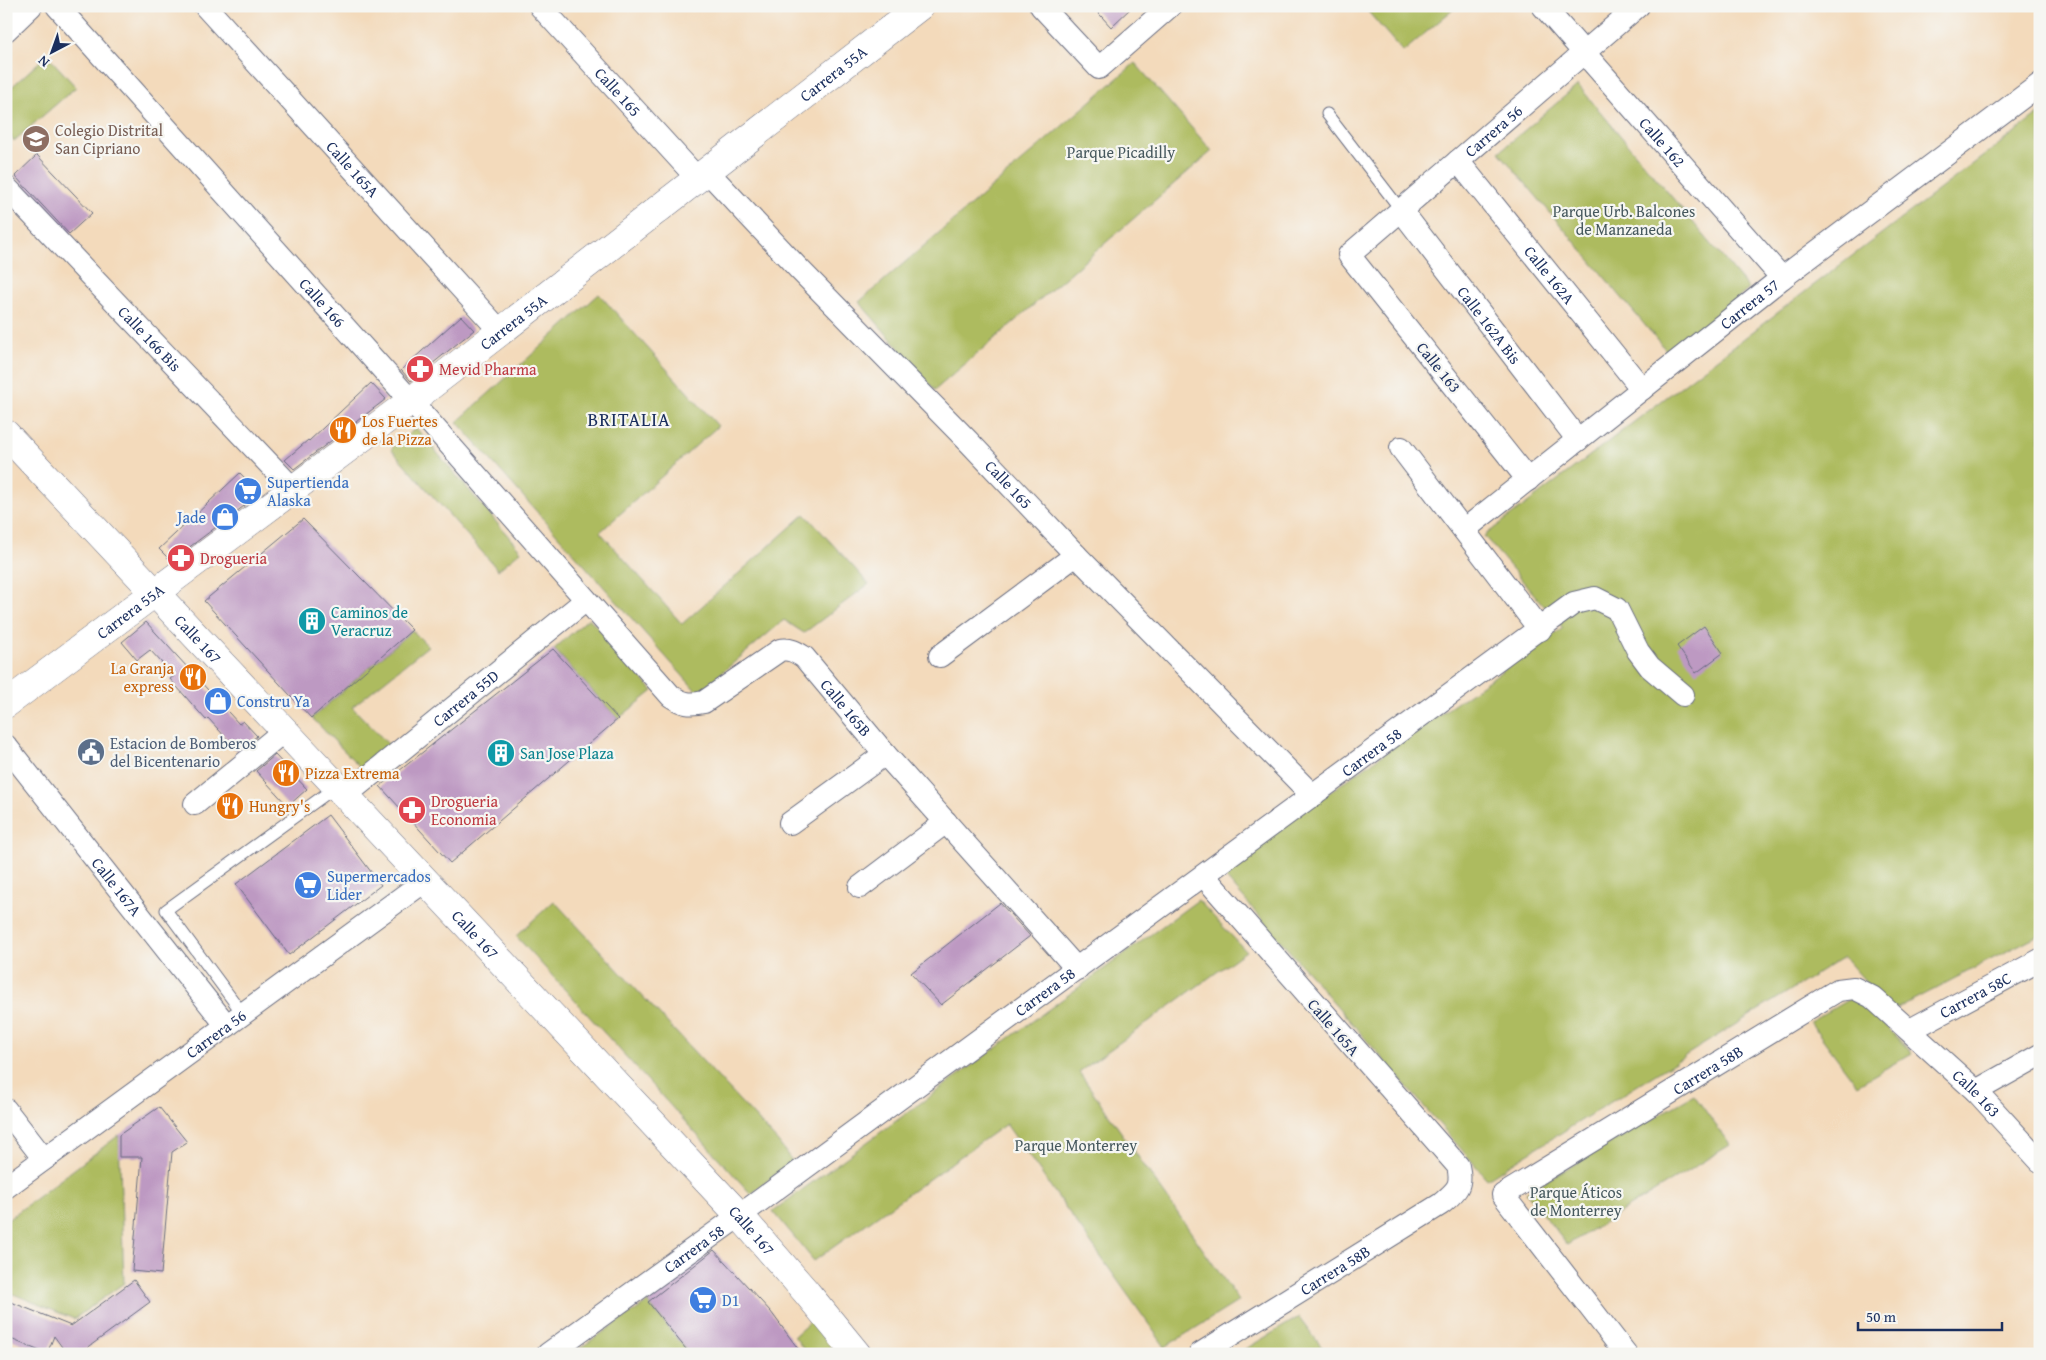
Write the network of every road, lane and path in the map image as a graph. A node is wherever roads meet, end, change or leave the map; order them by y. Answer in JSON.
{"nodes":[{"id":1,"x":31,"y":6,"type":"edge"},
{"id":2,"x":57,"y":6,"type":"edge"},
{"id":3,"x":205,"y":6,"type":"edge"},
{"id":4,"x":540,"y":6,"type":"edge"},
{"id":5,"x":920,"y":6,"type":"edge"},
{"id":6,"x":1041,"y":6,"type":"edge"},
{"id":7,"x":1170,"y":6,"type":"edge"},
{"id":8,"x":1543,"y":6,"type":"edge"},
{"id":9,"x":1638,"y":6,"type":"edge"},
{"id":10,"x":6,"y":30,"type":"edge"},
{"id":11,"x":1584,"y":53,"type":"junction"},
{"id":12,"x":2040,"y":84,"type":"edge"},
{"id":13,"x":1327,"y":114,"type":"dead end"},
{"id":14,"x":1458,"y":161,"type":"junction"},
{"id":15,"x":702,"y":175,"type":"junction"},
{"id":16,"x":6,"y":187,"type":"edge"},
{"id":17,"x":1401,"y":210,"type":"junction"},
{"id":18,"x":1349,"y":255,"type":"joint"},
{"id":19,"x":1782,"y":278,"type":"junction"},
{"id":20,"x":501,"y":332,"type":"junction"},
{"id":21,"x":1642,"y":389,"type":"junction"},
{"id":22,"x":411,"y":402,"type":"junction"},
{"id":23,"x":6,"y":434,"type":"edge"},
{"id":24,"x":1578,"y":440,"type":"junction"},
{"id":25,"x":1401,"y":448,"type":"dead end"},
{"id":26,"x":1528,"y":480,"type":"junction"},
{"id":27,"x":294,"y":490,"type":"junction"},
{"id":28,"x":1464,"y":530,"type":"junction"},
{"id":29,"x":1076,"y":555,"type":"junction"},
{"id":30,"x":157,"y":593,"type":"junction"},
{"id":31,"x":586,"y":600,"type":"junction"},
{"id":32,"x":1540,"y":630,"type":"junction"},
{"id":33,"x":940,"y":656,"type":"dead end"},
{"id":34,"x":1682,"y":695,"type":"dead end"},
{"id":35,"x":6,"y":704,"type":"edge"},
{"id":36,"x":285,"y":730,"type":"junction"},
{"id":37,"x":6,"y":746,"type":"edge"},
{"id":38,"x":886,"y":754,"type":"junction"},
{"id":39,"x":342,"y":791,"type":"junction"},
{"id":40,"x":1313,"y":796,"type":"junction"},
{"id":41,"x":195,"y":804,"type":"dead end"},
{"id":42,"x":946,"y":822,"type":"junction"},
{"id":43,"x":790,"y":823,"type":"dead end"},
{"id":44,"x":1204,"y":876,"type":"junction"},
{"id":45,"x":426,"y":880,"type":"junction"},
{"id":46,"x":860,"y":887,"type":"dead end"},
{"id":47,"x":2040,"y":960,"type":"edge"},
{"id":48,"x":1077,"y":969,"type":"junction"},
{"id":49,"x":235,"y":1020,"type":"junction"},
{"id":50,"x":1910,"y":1030,"type":"junction"},
{"id":51,"x":2040,"y":1055,"type":"edge"},
{"id":52,"x":1976,"y":1090,"type":"junction"},
{"id":53,"x":6,"y":1110,"type":"edge"},
{"id":54,"x":2037,"y":1155,"type":"edge"},
{"id":55,"x":44,"y":1159,"type":"junction"},
{"id":56,"x":1461,"y":1179,"type":"joint"},
{"id":57,"x":6,"y":1187,"type":"edge"},
{"id":58,"x":740,"y":1216,"type":"junction"},
{"id":59,"x":548,"y":1354,"type":"edge"},
{"id":60,"x":857,"y":1354,"type":"edge"},
{"id":61,"x":1200,"y":1354,"type":"edge"},
{"id":62,"x":1626,"y":1354,"type":"edge"}],
"edges":[{"from":1,"to":10,"type":"street"},
{"from":2,"to":22,"type":"street","name":"Calle 166"},
{"from":3,"to":20,"type":"street","name":"Calle 165A"},
{"from":4,"to":15,"type":"street","name":"Calle 165"},
{"from":5,"to":15,"type":"street","name":"Carrera 55A"},
{"from":6,"to":7,"type":"street"},
{"from":8,"to":11,"type":"street","name":"Calle 162"},
{"from":9,"to":11,"type":"street","name":"Carrera 56"},
{"from":11,"to":14,"type":"street","name":"Carrera 56"},
{"from":11,"to":19,"type":"street","name":"Calle 162"},
{"from":12,"to":19,"type":"street","name":"Carrera 57"},
{"from":13,"to":17,"type":"lane"},
{"from":14,"to":17,"type":"street","name":"Carrera 56"},
{"from":14,"to":21,"type":"street","name":"Calle 162A"},
{"from":15,"to":20,"type":"street","name":"Carrera 55A"},
{"from":15,"to":29,"type":"street","name":"Calle 165"},
{"from":16,"to":27,"type":"street","name":"Calle 166 Bis"},
{"from":17,"to":18,"type":"street","name":"Carrera 56"},
{"from":17,"to":24,"type":"street","name":"Calle 162A Bis"},
{"from":18,"to":26,"type":"street","name":"Calle 163"},
{"from":19,"to":21,"type":"street","name":"Carrera 57"},
{"from":20,"to":22,"type":"street","name":"Carrera 55A"},
{"from":21,"to":24,"type":"street","name":"Carrera 57"},
{"from":22,"to":27,"type":"street","name":"Carrera 55A"},
{"from":22,"to":31,"type":"street","name":"Calle 166"},
{"from":23,"to":30,"type":"street","name":"Calle 167"},
{"from":24,"to":26,"type":"street","name":"Carrera 57"},
{"from":25,"to":28,"type":"street"},
{"from":26,"to":28,"type":"street","name":"Carrera 57"},
{"from":27,"to":30,"type":"street","name":"Carrera 55A"},
{"from":28,"to":32,"type":"street"},
{"from":29,"to":33,"type":"street"},
{"from":29,"to":40,"type":"street","name":"Calle 165"},
{"from":30,"to":35,"type":"street","name":"Carrera 55A"},
{"from":30,"to":36,"type":"street","name":"Calle 167"},
{"from":31,"to":38,"type":"street","name":"Calle 165B"},
{"from":31,"to":39,"type":"street","name":"Carrera 55D"},
{"from":32,"to":34,"type":"street","name":"Carrera 58"},
{"from":32,"to":40,"type":"street","name":"Carrera 58"},
{"from":36,"to":39,"type":"street","name":"Calle 167"},
{"from":36,"to":41,"type":"street"},
{"from":37,"to":49,"type":"street","name":"Calle 167A"},
{"from":38,"to":42,"type":"street","name":"Calle 165B"},
{"from":38,"to":43,"type":"street"},
{"from":39,"to":45,"type":"street","name":"Calle 167"},
{"from":39,"to":49,"type":"lane"},
{"from":40,"to":44,"type":"street","name":"Carrera 58"},
{"from":42,"to":46,"type":"street"},
{"from":42,"to":48,"type":"street","name":"Calle 165B"},
{"from":44,"to":48,"type":"street","name":"Carrera 58"},
{"from":44,"to":56,"type":"street","name":"Calle 165A"},
{"from":45,"to":49,"type":"street","name":"Carrera 56"},
{"from":45,"to":58,"type":"street","name":"Calle 167"},
{"from":47,"to":50,"type":"street","name":"Carrera 58C"},
{"from":48,"to":58,"type":"street","name":"Carrera 58"},
{"from":49,"to":55,"type":"street","name":"Carrera 56"},
{"from":50,"to":52,"type":"street","name":"Calle 163"},
{"from":50,"to":62,"type":"street","name":"Carrera 58B"},
{"from":51,"to":52,"type":"street"},
{"from":52,"to":54,"type":"street","name":"Calle 163"},
{"from":53,"to":55,"type":"street"},
{"from":55,"to":57,"type":"street","name":"Carrera 56"},
{"from":56,"to":61,"type":"street","name":"Carrera 58B"},
{"from":58,"to":59,"type":"street","name":"Carrera 58"},
{"from":58,"to":60,"type":"street","name":"Calle 167"}]}
